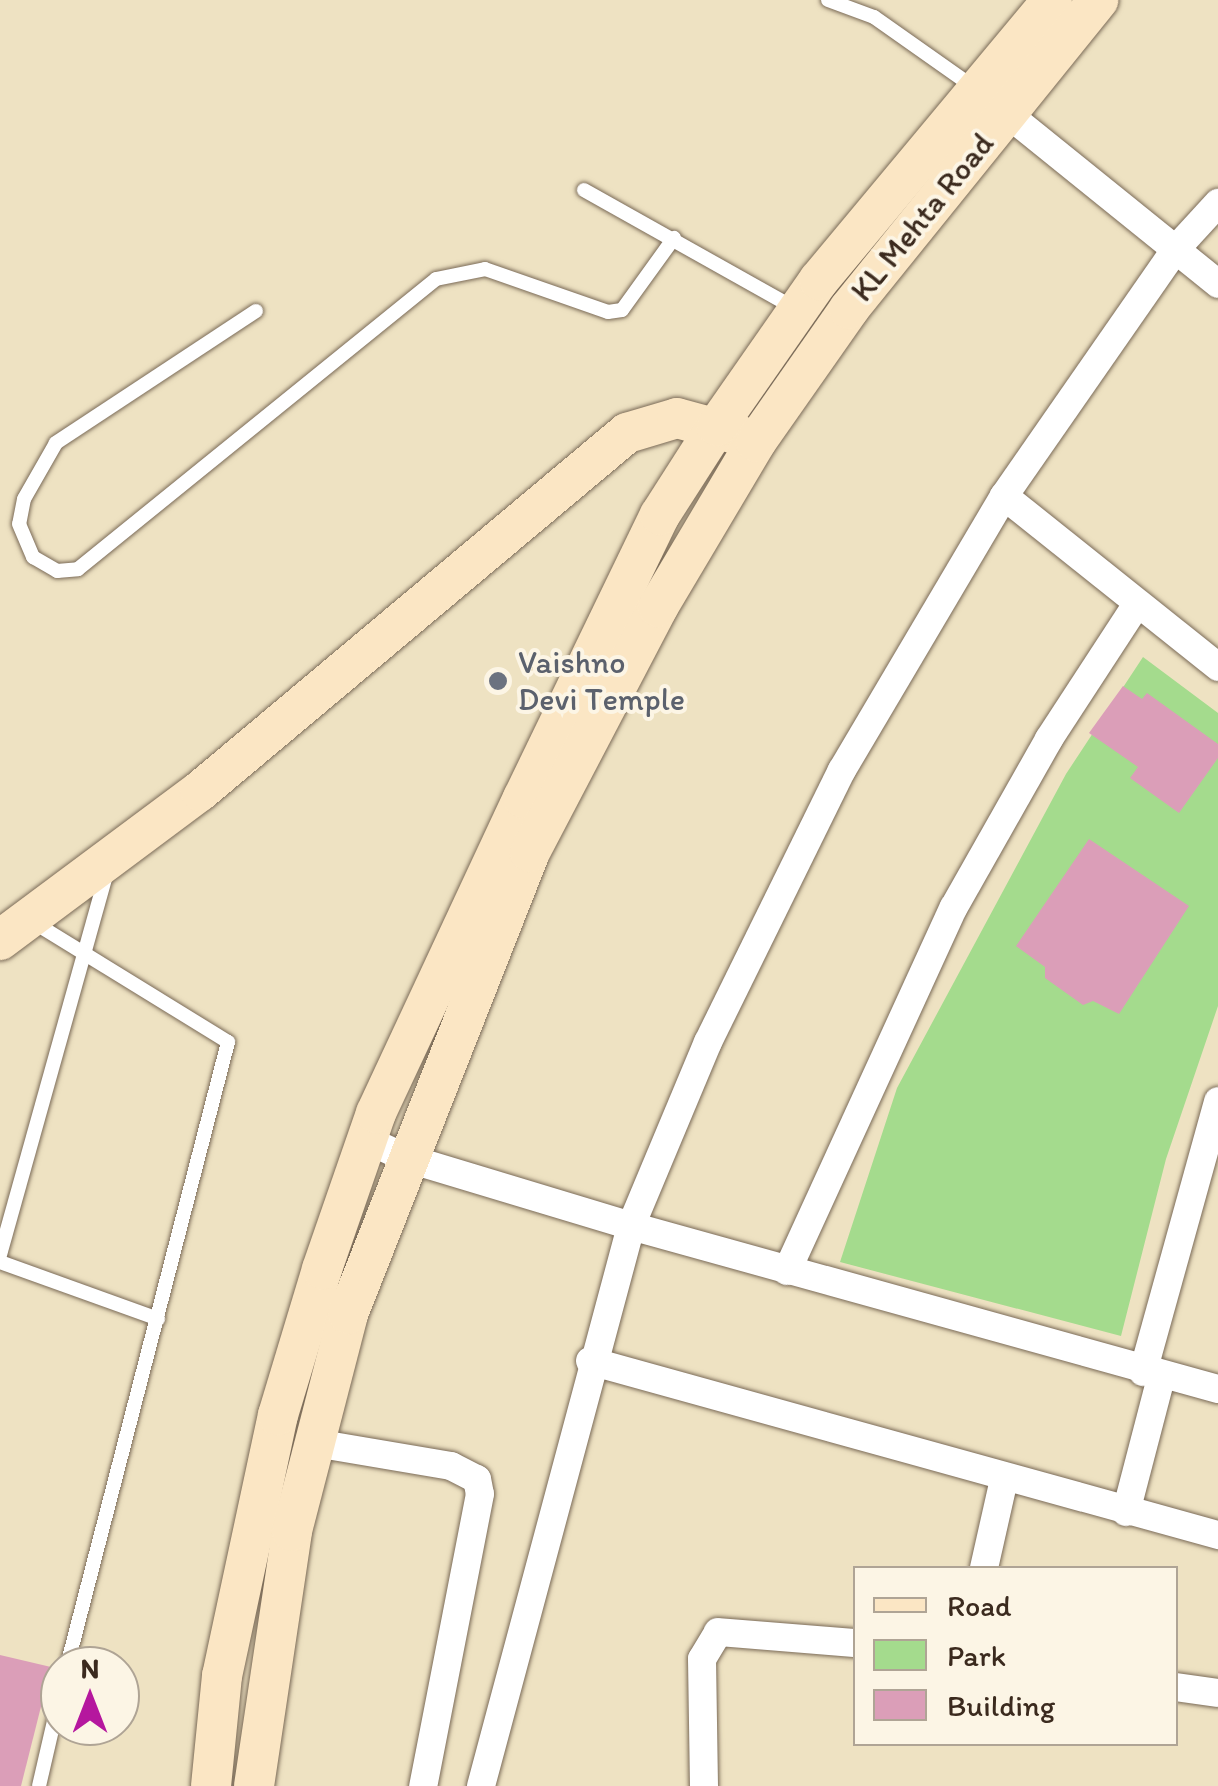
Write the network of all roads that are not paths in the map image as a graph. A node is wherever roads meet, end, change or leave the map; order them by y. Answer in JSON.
{"nodes":[{"id":1,"x":828,"y":0,"type":"edge"},
{"id":2,"x":1052,"y":0,"type":"edge"},
{"id":3,"x":1098,"y":0,"type":"edge"},
{"id":4,"x":992,"y":101,"type":"junction"},
{"id":5,"x":584,"y":190,"type":"dead end"},
{"id":6,"x":1218,"y":203,"type":"edge"},
{"id":7,"x":674,"y":238,"type":"junction"},
{"id":8,"x":1175,"y":250,"type":"junction"},
{"id":9,"x":1218,"y":284,"type":"edge"},
{"id":10,"x":256,"y":312,"type":"dead end"},
{"id":11,"x":799,"y":312,"type":"junction"},
{"id":12,"x":717,"y":426,"type":"junction"},
{"id":13,"x":756,"y":442,"type":"junction"},
{"id":14,"x":1004,"y":496,"type":"junction"},
{"id":15,"x":1137,"y":604,"type":"junction"},
{"id":16,"x":1218,"y":667,"type":"edge"},
{"id":17,"x":110,"y":857,"type":"junction"},
{"id":18,"x":14,"y":929,"type":"edge"},
{"id":19,"x":83,"y":954,"type":"junction"},
{"id":20,"x":1218,"y":1101,"type":"edge"},
{"id":21,"x":367,"y":1140,"type":"junction"},
{"id":22,"x":406,"y":1158,"type":"junction"},
{"id":23,"x":631,"y":1226,"type":"junction"},
{"id":24,"x":0,"y":1259,"type":"edge"},
{"id":25,"x":787,"y":1270,"type":"junction"},
{"id":26,"x":158,"y":1319,"type":"junction"},
{"id":27,"x":590,"y":1360,"type":"junction"},
{"id":28,"x":1152,"y":1375,"type":"junction"},
{"id":29,"x":1218,"y":1389,"type":"edge"},
{"id":30,"x":315,"y":1442,"type":"junction"},
{"id":31,"x":1004,"y":1479,"type":"junction"},
{"id":32,"x":1126,"y":1512,"type":"junction"},
{"id":33,"x":1218,"y":1536,"type":"edge"},
{"id":34,"x":984,"y":1566,"type":"edge"},
{"id":35,"x":853,"y":1643,"type":"edge"},
{"id":36,"x":72,"y":1646,"type":"edge"},
{"id":37,"x":1178,"y":1687,"type":"edge"},
{"id":38,"x":1218,"y":1693,"type":"edge"},
{"id":39,"x":48,"y":1746,"type":"edge"},
{"id":40,"x":39,"y":1786,"type":"edge"},
{"id":41,"x":211,"y":1786,"type":"edge"},
{"id":42,"x":254,"y":1786,"type":"edge"},
{"id":43,"x":422,"y":1786,"type":"edge"},
{"id":44,"x":481,"y":1786,"type":"edge"},
{"id":45,"x":704,"y":1786,"type":"edge"}],
"edges":[{"from":1,"to":4,"type":"lane"},
{"from":2,"to":4,"type":"street","name":"KL Mehta Road"},
{"from":3,"to":4,"type":"street","name":"KL Mehta Road"},
{"from":4,"to":8,"type":"street"},
{"from":4,"to":11,"type":"street","name":"KL Mehta Road"},
{"from":4,"to":13,"type":"street","name":"KL Mehta Road"},
{"from":5,"to":7,"type":"lane"},
{"from":6,"to":8,"type":"street"},
{"from":7,"to":10,"type":"lane"},
{"from":7,"to":11,"type":"lane"},
{"from":8,"to":9,"type":"street"},
{"from":8,"to":14,"type":"street"},
{"from":11,"to":12,"type":"street","name":"KL Mehta Road"},
{"from":12,"to":13,"type":"street"},
{"from":12,"to":17,"type":"street"},
{"from":12,"to":21,"type":"street","name":"KL Mehta Road"},
{"from":13,"to":22,"type":"street","name":"KL Mehta Road"},
{"from":14,"to":15,"type":"street"},
{"from":14,"to":23,"type":"street"},
{"from":15,"to":16,"type":"street"},
{"from":15,"to":25,"type":"street"},
{"from":17,"to":18,"type":"street"},
{"from":17,"to":19,"type":"lane"},
{"from":18,"to":19,"type":"lane"},
{"from":19,"to":24,"type":"lane"},
{"from":19,"to":26,"type":"lane"},
{"from":20,"to":28,"type":"street"},
{"from":21,"to":22,"type":"street"},
{"from":21,"to":41,"type":"street","name":"KL Mehta Road"},
{"from":22,"to":23,"type":"street"},
{"from":22,"to":30,"type":"street","name":"KL Mehta Road"},
{"from":23,"to":25,"type":"street"},
{"from":23,"to":27,"type":"street"},
{"from":24,"to":26,"type":"lane"},
{"from":25,"to":28,"type":"street"},
{"from":26,"to":36,"type":"lane"},
{"from":27,"to":31,"type":"street"},
{"from":27,"to":44,"type":"street"},
{"from":28,"to":29,"type":"street"},
{"from":28,"to":32,"type":"street"},
{"from":30,"to":42,"type":"street","name":"KL Mehta Road"},
{"from":30,"to":43,"type":"street"},
{"from":31,"to":32,"type":"street"},
{"from":31,"to":34,"type":"street"},
{"from":32,"to":33,"type":"street"},
{"from":35,"to":45,"type":"street"},
{"from":37,"to":38,"type":"street"},
{"from":39,"to":40,"type":"lane"}]}
